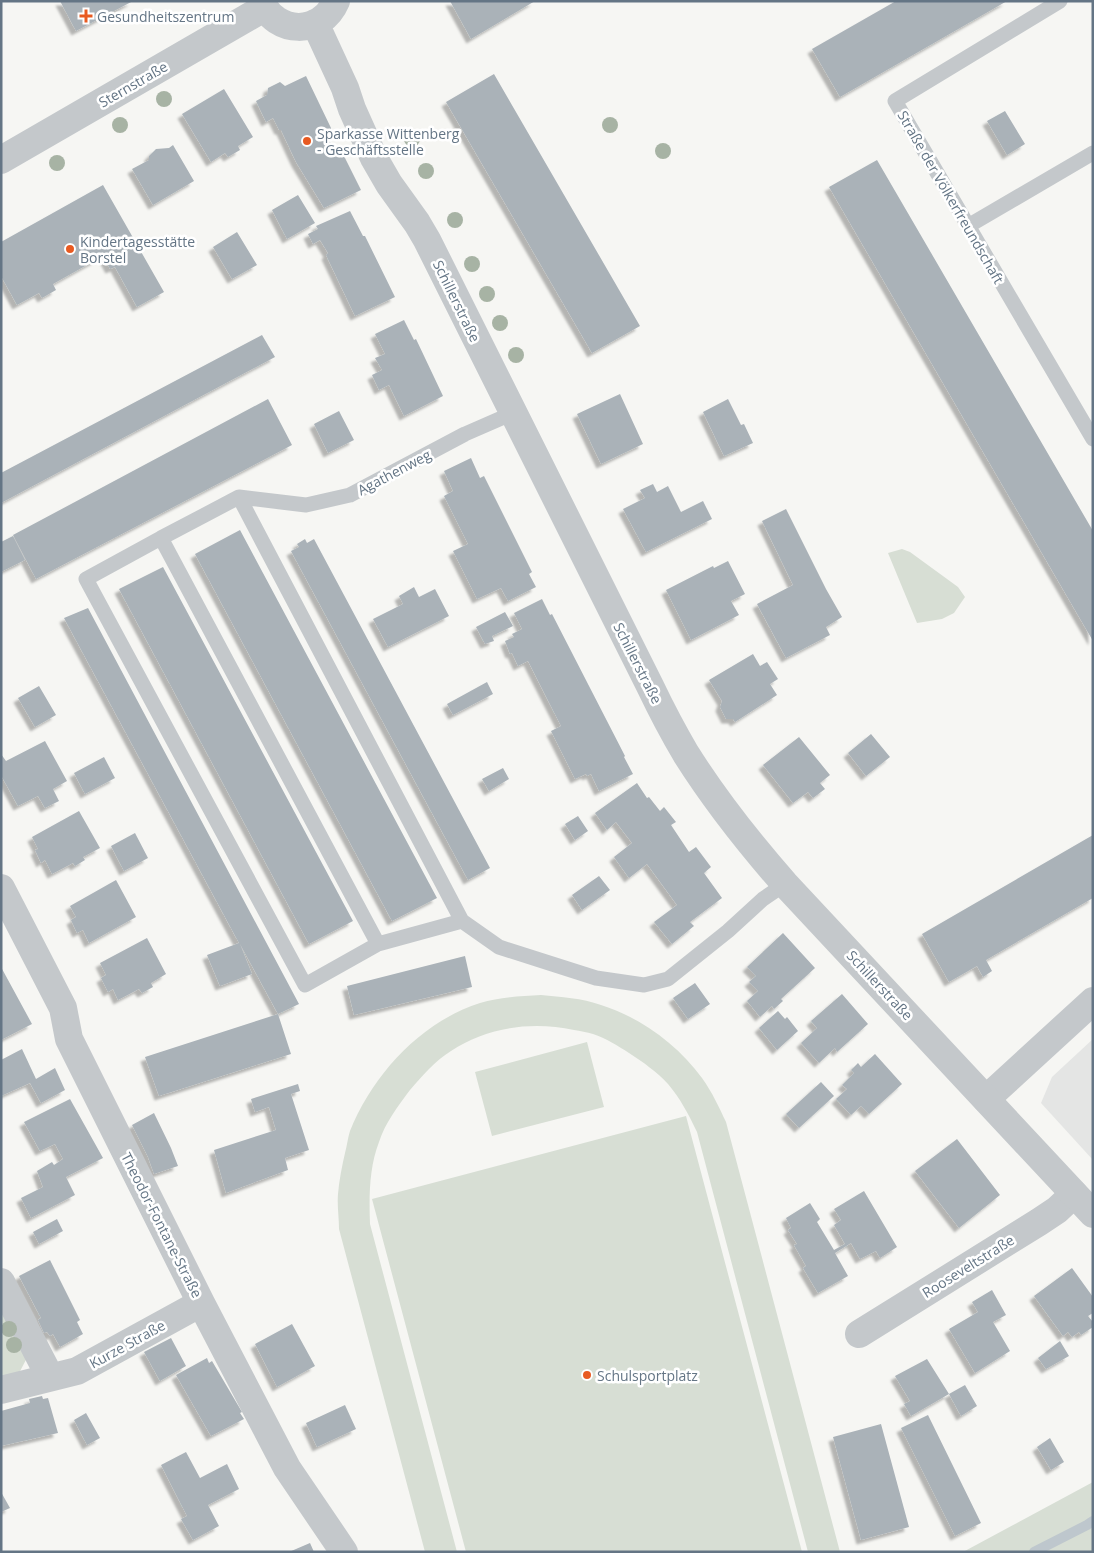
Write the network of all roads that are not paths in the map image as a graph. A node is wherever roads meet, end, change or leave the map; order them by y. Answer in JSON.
{"nodes":[{"id":1,"x":336,"y":1,"type":"edge"},
{"id":2,"x":1060,"y":1,"type":"edge"},
{"id":3,"x":262,"y":5,"type":"edge"},
{"id":4,"x":316,"y":24,"type":"junction"},
{"id":5,"x":1093,"y":153,"type":"edge"},
{"id":6,"x":1,"y":160,"type":"edge"},
{"id":7,"x":968,"y":226,"type":"junction"},
{"id":8,"x":513,"y":413,"type":"junction"},
{"id":9,"x":1092,"y":436,"type":"edge"},
{"id":10,"x":239,"y":497,"type":"junction"},
{"id":11,"x":161,"y":538,"type":"junction"},
{"id":12,"x":785,"y":884,"type":"junction"},
{"id":13,"x":1,"y":888,"type":"edge"},
{"id":14,"x":462,"y":920,"type":"junction"},
{"id":15,"x":378,"y":944,"type":"junction"},
{"id":16,"x":1093,"y":1001,"type":"edge"},
{"id":17,"x":986,"y":1099,"type":"junction"},
{"id":18,"x":1074,"y":1194,"type":"junction"},
{"id":19,"x":1093,"y":1214,"type":"edge"},
{"id":20,"x":1,"y":1282,"type":"edge"},
{"id":21,"x":201,"y":1303,"type":"junction"},
{"id":22,"x":859,"y":1334,"type":"dead end"},
{"id":23,"x":50,"y":1377,"type":"junction"},
{"id":24,"x":1,"y":1390,"type":"edge"},
{"id":25,"x":344,"y":1552,"type":"edge"}],
"edges":[{"from":1,"to":4,"type":"street"},
{"from":2,"to":7,"type":"lane","name":"Straße der Völkerfreundschaft"},
{"from":3,"to":4,"type":"street"},
{"from":3,"to":6,"type":"street","name":"Sternstraße"},
{"from":4,"to":8,"type":"street","name":"Schillerstraße"},
{"from":5,"to":7,"type":"lane"},
{"from":7,"to":9,"type":"lane","name":"Straße der Völkerfreundschaft"},
{"from":8,"to":10,"type":"lane","name":"Agathenweg"},
{"from":8,"to":12,"type":"street","name":"Schillerstraße"},
{"from":10,"to":11,"type":"lane"},
{"from":10,"to":14,"type":"lane"},
{"from":11,"to":15,"type":"lane"},
{"from":11,"to":15,"type":"lane"},
{"from":12,"to":14,"type":"lane"},
{"from":12,"to":17,"type":"street","name":"Schillerstraße"},
{"from":13,"to":21,"type":"street","name":"Theodor-Fontane-Straße"},
{"from":14,"to":15,"type":"lane"},
{"from":16,"to":17,"type":"street"},
{"from":17,"to":18,"type":"street","name":"Schillerstraße"},
{"from":18,"to":19,"type":"street","name":"Schillerstraße"},
{"from":18,"to":22,"type":"street","name":"Rooseveltstraße"},
{"from":20,"to":23,"type":"street"},
{"from":21,"to":23,"type":"street","name":"Kurze Straße"},
{"from":21,"to":25,"type":"street","name":"Theodor-Fontane-Straße"},
{"from":23,"to":24,"type":"street","name":"Kurze Straße"}]}
